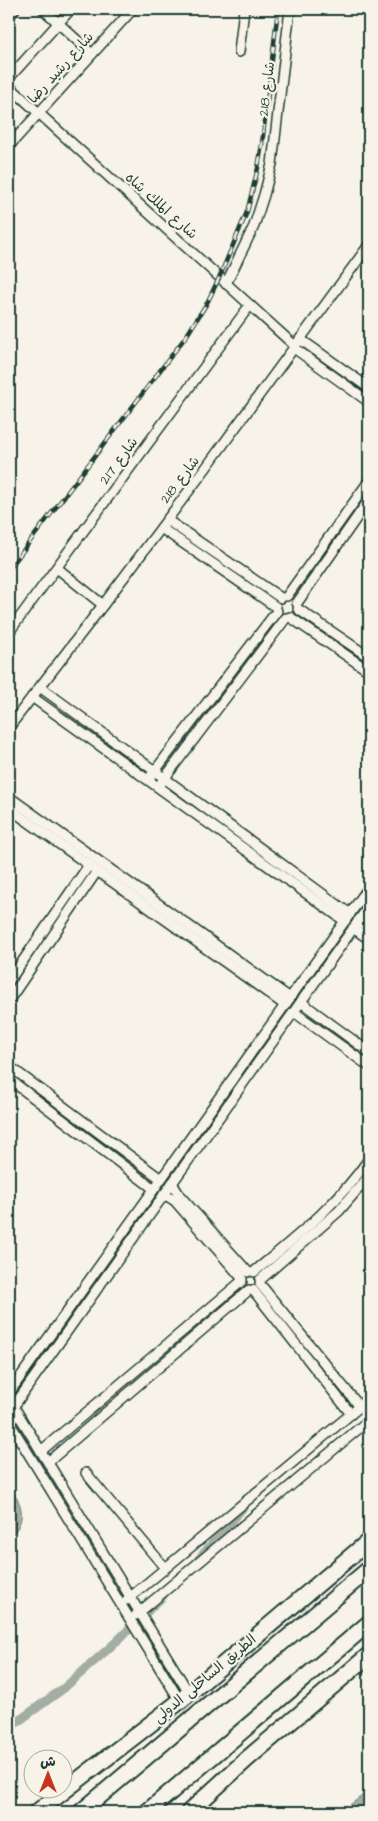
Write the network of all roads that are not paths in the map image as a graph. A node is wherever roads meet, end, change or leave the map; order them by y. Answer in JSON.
{"nodes":[{"id":1,"x":15,"y":9,"type":"edge"},
{"id":2,"x":43,"y":9,"type":"edge"},
{"id":3,"x":71,"y":9,"type":"edge"},
{"id":4,"x":133,"y":9,"type":"edge"},
{"id":5,"x":244,"y":9,"type":"edge"},
{"id":6,"x":290,"y":9,"type":"edge"},
{"id":7,"x":9,"y":16,"type":"edge"},
{"id":8,"x":58,"y":23,"type":"junction"},
{"id":9,"x":238,"y":52,"type":"dead end"},
{"id":10,"x":92,"y":54,"type":"junction"},
{"id":11,"x":9,"y":78,"type":"edge"},
{"id":12,"x":9,"y":86,"type":"edge"},
{"id":13,"x":39,"y":114,"type":"junction"},
{"id":14,"x":9,"y":146,"type":"edge"},
{"id":15,"x":369,"y":245,"type":"edge"},
{"id":16,"x":226,"y":284,"type":"junction"},
{"id":17,"x":250,"y":305,"type":"junction"},
{"id":18,"x":296,"y":344,"type":"junction"},
{"id":19,"x":369,"y":388,"type":"edge"},
{"id":20,"x":369,"y":402,"type":"edge"},
{"id":21,"x":369,"y":481,"type":"edge"},
{"id":22,"x":369,"y":500,"type":"edge"},
{"id":23,"x":164,"y":524,"type":"junction"},
{"id":24,"x":57,"y":568,"type":"junction"},
{"id":25,"x":284,"y":597,"type":"junction"},
{"id":26,"x":103,"y":605,"type":"junction"},
{"id":27,"x":297,"y":606,"type":"junction"},
{"id":28,"x":276,"y":609,"type":"junction"},
{"id":29,"x":288,"y":618,"type":"junction"},
{"id":30,"x":9,"y":632,"type":"edge"},
{"id":31,"x":369,"y":657,"type":"edge"},
{"id":32,"x":369,"y":671,"type":"edge"},
{"id":33,"x":40,"y":688,"type":"junction"},
{"id":34,"x":32,"y":697,"type":"junction"},
{"id":35,"x":9,"y":725,"type":"edge"},
{"id":36,"x":154,"y":771,"type":"junction"},
{"id":37,"x":164,"y":779,"type":"junction"},
{"id":38,"x":148,"y":780,"type":"junction"},
{"id":39,"x":158,"y":787,"type":"junction"},
{"id":40,"x":9,"y":797,"type":"edge"},
{"id":41,"x":9,"y":808,"type":"edge"},
{"id":42,"x":211,"y":813,"type":"junction"},
{"id":43,"x":205,"y":821,"type":"junction"},
{"id":44,"x":64,"y":842,"type":"junction"},
{"id":45,"x":89,"y":865,"type":"junction"},
{"id":46,"x":97,"y":871,"type":"junction"},
{"id":47,"x":369,"y":887,"type":"edge"},
{"id":48,"x":151,"y":904,"type":"junction"},
{"id":49,"x":369,"y":906,"type":"edge"},
{"id":50,"x":347,"y":918,"type":"junction"},
{"id":51,"x":356,"y":924,"type":"junction"},
{"id":52,"x":369,"y":928,"type":"edge"},
{"id":53,"x":369,"y":939,"type":"edge"},
{"id":54,"x":9,"y":982,"type":"edge"},
{"id":55,"x":9,"y":1000,"type":"edge"},
{"id":56,"x":287,"y":1002,"type":"junction"},
{"id":57,"x":301,"y":1002,"type":"junction"},
{"id":58,"x":294,"y":1012,"type":"junction"},
{"id":59,"x":369,"y":1052,"type":"edge"},
{"id":60,"x":9,"y":1066,"type":"edge"},
{"id":61,"x":369,"y":1066,"type":"edge"},
{"id":62,"x":9,"y":1079,"type":"edge"},
{"id":63,"x":369,"y":1159,"type":"edge"},
{"id":64,"x":369,"y":1176,"type":"edge"},
{"id":65,"x":161,"y":1179,"type":"junction"},
{"id":66,"x":172,"y":1182,"type":"junction"},
{"id":67,"x":154,"y":1189,"type":"junction"},
{"id":68,"x":164,"y":1194,"type":"junction"},
{"id":69,"x":135,"y":1215,"type":"junction"},
{"id":70,"x":142,"y":1225,"type":"junction"},
{"id":71,"x":247,"y":1276,"type":"junction"},
{"id":72,"x":255,"y":1286,"type":"junction"},
{"id":73,"x":9,"y":1393,"type":"edge"},
{"id":74,"x":369,"y":1399,"type":"edge"},
{"id":75,"x":10,"y":1406,"type":"edge"},
{"id":76,"x":360,"y":1407,"type":"junction"},
{"id":77,"x":351,"y":1414,"type":"junction"},
{"id":78,"x":369,"y":1420,"type":"edge"},
{"id":79,"x":9,"y":1422,"type":"edge"},
{"id":80,"x":41,"y":1451,"type":"junction"},
{"id":81,"x":48,"y":1462,"type":"junction"},
{"id":82,"x":86,"y":1473,"type":"dead end"},
{"id":83,"x":369,"y":1540,"type":"edge"},
{"id":84,"x":165,"y":1568,"type":"junction"},
{"id":85,"x":369,"y":1569,"type":"edge"},
{"id":86,"x":130,"y":1597,"type":"junction"},
{"id":87,"x":121,"y":1604,"type":"junction"},
{"id":88,"x":140,"y":1612,"type":"junction"},
{"id":89,"x":130,"y":1620,"type":"junction"},
{"id":90,"x":369,"y":1624,"type":"edge"},
{"id":91,"x":369,"y":1655,"type":"edge"},
{"id":92,"x":185,"y":1697,"type":"junction"},
{"id":93,"x":37,"y":1812,"type":"edge"},
{"id":94,"x":81,"y":1812,"type":"edge"},
{"id":95,"x":147,"y":1812,"type":"edge"},
{"id":96,"x":189,"y":1812,"type":"edge"}],
"edges":[{"from":1,"to":7,"type":"street"},
{"from":2,"to":8,"type":"street"},
{"from":3,"to":8,"type":"street"},
{"from":4,"to":10,"type":"street","name":"شارع رشيد رضا"},
{"from":5,"to":9,"type":"street"},
{"from":6,"to":16,"type":"street","name":"شارع 218"},
{"from":8,"to":10,"type":"street"},
{"from":8,"to":11,"type":"street"},
{"from":10,"to":13,"type":"street","name":"شارع رشيد رضا"},
{"from":12,"to":13,"type":"street","name":"شارع الملك شاه"},
{"from":13,"to":14,"type":"street","name":"شارع رشيد رضا"},
{"from":13,"to":16,"type":"street","name":"شارع الملك شاه"},
{"from":15,"to":18,"type":"street","name":"شارع 218"},
{"from":16,"to":17,"type":"street","name":"شارع الملك شاه"},
{"from":17,"to":18,"type":"street","name":"شارع الملك شاه"},
{"from":17,"to":24,"type":"street","name":"شارع 217"},
{"from":18,"to":19,"type":"street"},
{"from":18,"to":20,"type":"street"},
{"from":18,"to":23,"type":"street","name":"شارع 218"},
{"from":21,"to":25,"type":"street"},
{"from":22,"to":27,"type":"street"},
{"from":23,"to":25,"type":"street"},
{"from":23,"to":26,"type":"street","name":"شارع 218"},
{"from":23,"to":28,"type":"street"},
{"from":24,"to":26,"type":"street"},
{"from":24,"to":30,"type":"street","name":"شارع 217"},
{"from":25,"to":27,"type":"street"},
{"from":25,"to":28,"type":"street"},
{"from":26,"to":33,"type":"street","name":"شارع 218"},
{"from":27,"to":29,"type":"street"},
{"from":27,"to":31,"type":"street"},
{"from":28,"to":29,"type":"street"},
{"from":28,"to":36,"type":"street"},
{"from":29,"to":32,"type":"street"},
{"from":29,"to":37,"type":"street"},
{"from":33,"to":34,"type":"street","name":"شارع 218"},
{"from":33,"to":36,"type":"street"},
{"from":34,"to":35,"type":"street","name":"شارع 218"},
{"from":34,"to":38,"type":"street"},
{"from":36,"to":37,"type":"street"},
{"from":36,"to":38,"type":"street"},
{"from":37,"to":39,"type":"street"},
{"from":37,"to":42,"type":"street"},
{"from":38,"to":39,"type":"street"},
{"from":39,"to":43,"type":"street"},
{"from":40,"to":44,"type":"street"},
{"from":41,"to":44,"type":"street"},
{"from":42,"to":43,"type":"street"},
{"from":42,"to":50,"type":"street"},
{"from":43,"to":50,"type":"street"},
{"from":44,"to":45,"type":"street"},
{"from":44,"to":48,"type":"street"},
{"from":45,"to":46,"type":"street"},
{"from":45,"to":54,"type":"street"},
{"from":46,"to":48,"type":"street"},
{"from":46,"to":55,"type":"street"},
{"from":47,"to":50,"type":"street"},
{"from":48,"to":56,"type":"street"},
{"from":49,"to":51,"type":"street"},
{"from":50,"to":56,"type":"street"},
{"from":51,"to":52,"type":"street"},
{"from":51,"to":53,"type":"street"},
{"from":51,"to":57,"type":"street"},
{"from":56,"to":65,"type":"street"},
{"from":57,"to":58,"type":"street"},
{"from":57,"to":59,"type":"street"},
{"from":58,"to":61,"type":"street"},
{"from":58,"to":66,"type":"street"},
{"from":60,"to":65,"type":"street"},
{"from":62,"to":67,"type":"street"},
{"from":63,"to":71,"type":"street"},
{"from":64,"to":72,"type":"street"},
{"from":65,"to":67,"type":"street"},
{"from":66,"to":68,"type":"street"},
{"from":66,"to":71,"type":"street"},
{"from":67,"to":69,"type":"street"},
{"from":68,"to":70,"type":"street"},
{"from":68,"to":71,"type":"street"},
{"from":69,"to":70,"type":"street"},
{"from":69,"to":73,"type":"street"},
{"from":70,"to":75,"type":"street"},
{"from":71,"to":72,"type":"street"},
{"from":71,"to":72,"type":"street"},
{"from":71,"to":80,"type":"street"},
{"from":72,"to":76,"type":"street"},
{"from":72,"to":77,"type":"street"},
{"from":72,"to":81,"type":"street"},
{"from":74,"to":76,"type":"street"},
{"from":75,"to":80,"type":"street"},
{"from":76,"to":77,"type":"street"},
{"from":77,"to":84,"type":"street"},
{"from":78,"to":88,"type":"street"},
{"from":79,"to":87,"type":"street"},
{"from":80,"to":81,"type":"street"},
{"from":81,"to":86,"type":"street"},
{"from":82,"to":84,"type":"street"},
{"from":83,"to":92,"type":"highway","name":"الطريق الساحلى الدولى"},
{"from":84,"to":86,"type":"street"},
{"from":85,"to":94,"type":"highway","name":"الطريق الساحلى الدولى"},
{"from":86,"to":87,"type":"street"},
{"from":86,"to":88,"type":"street"},
{"from":87,"to":89,"type":"street"},
{"from":88,"to":89,"type":"street"},
{"from":88,"to":92,"type":"street"},
{"from":89,"to":92,"type":"street"},
{"from":90,"to":95,"type":"highway"},
{"from":91,"to":96,"type":"highway"},
{"from":92,"to":93,"type":"highway","name":"الطريق الساحلى الدولى"}]}
